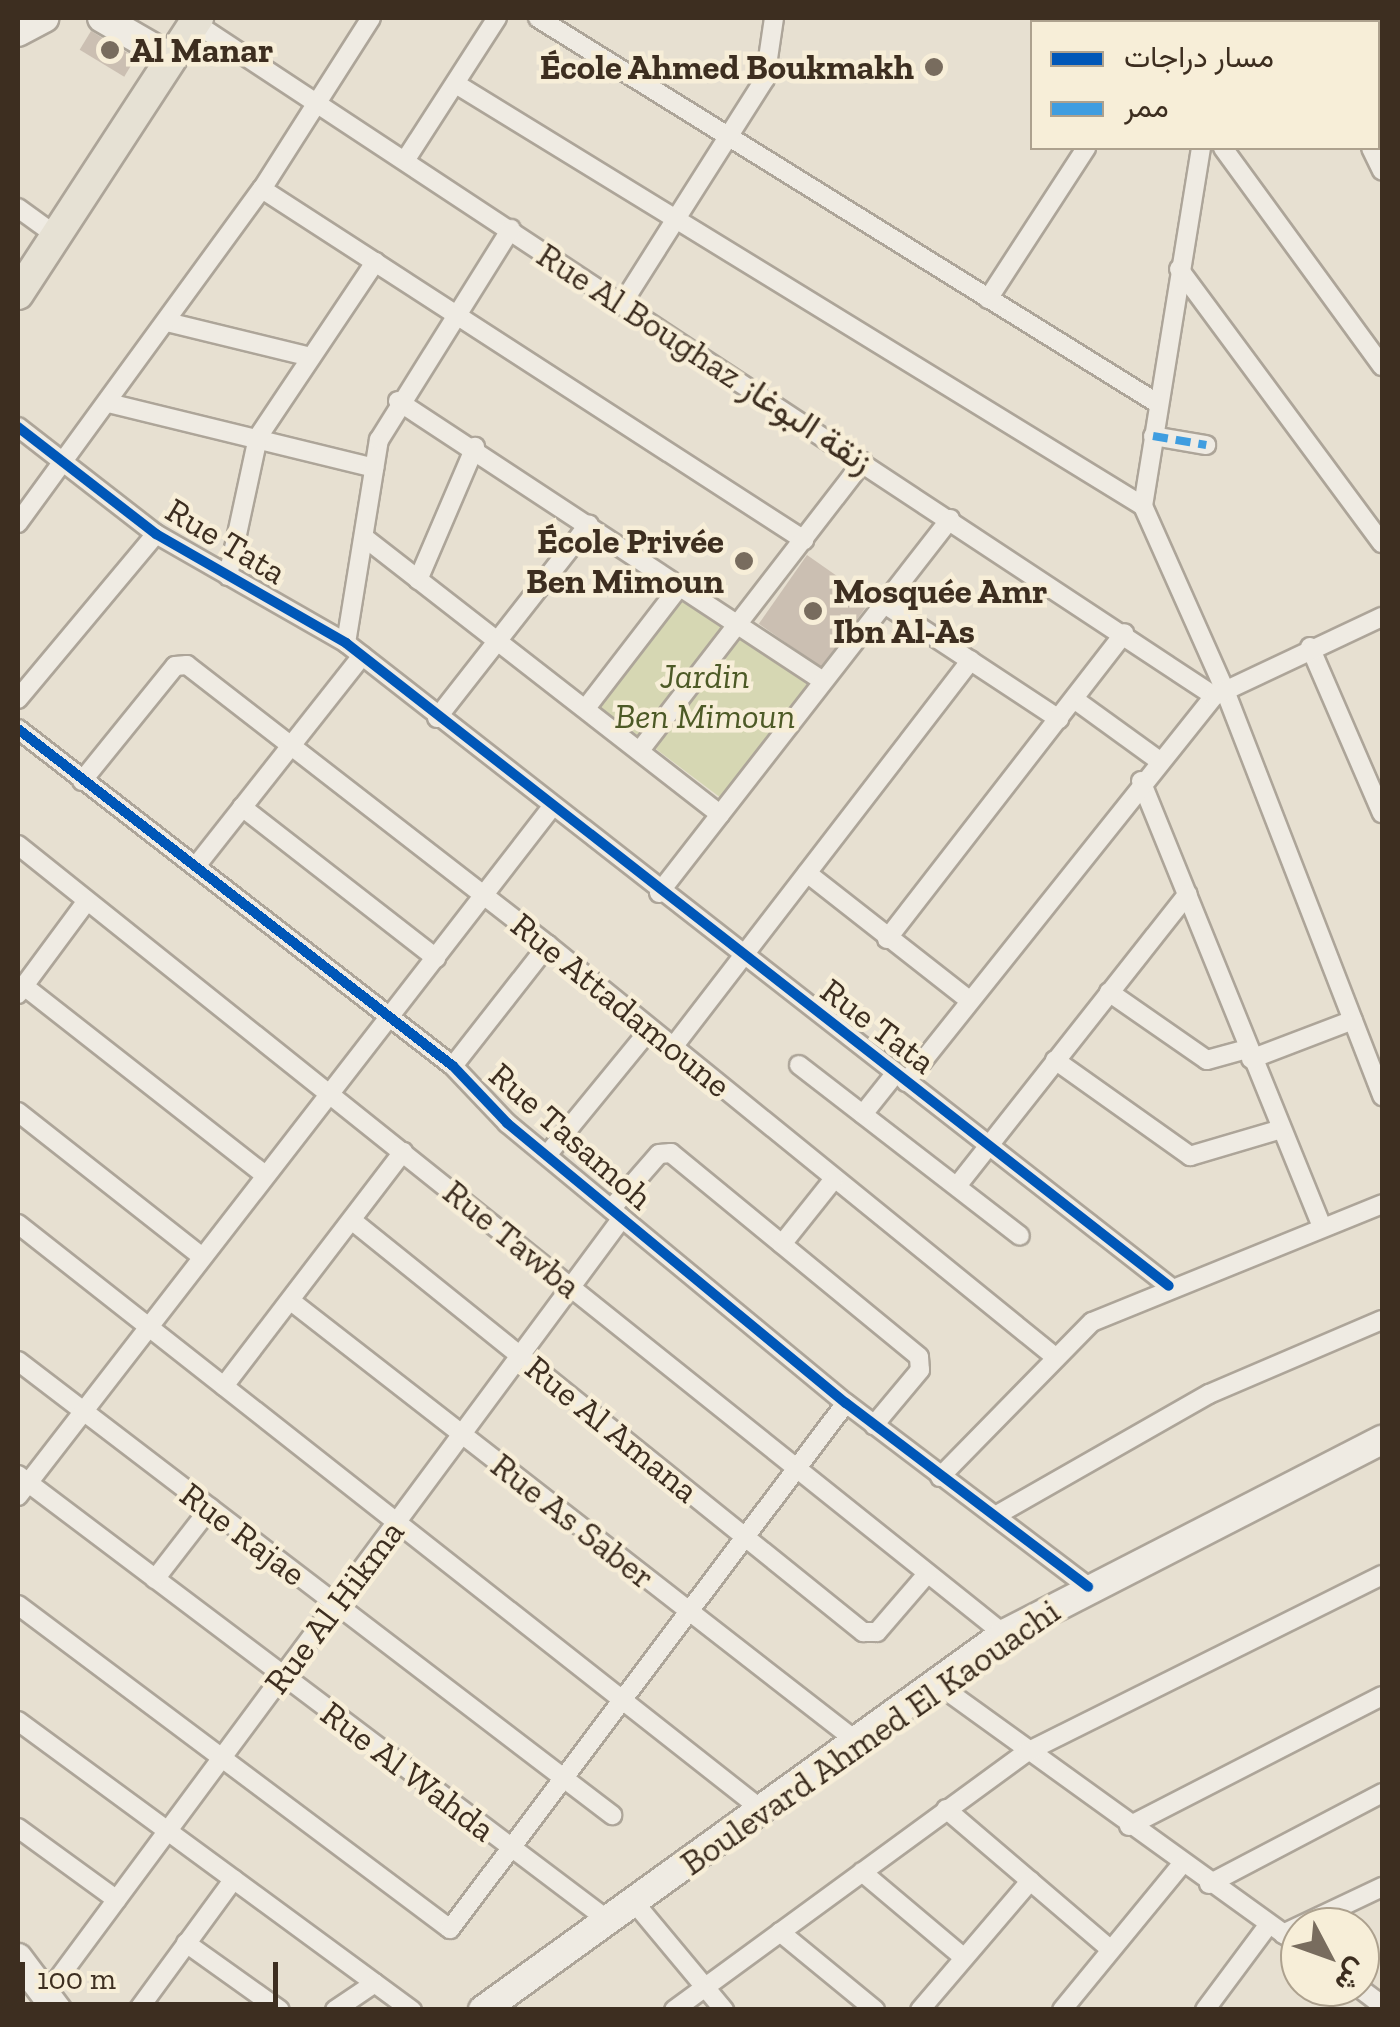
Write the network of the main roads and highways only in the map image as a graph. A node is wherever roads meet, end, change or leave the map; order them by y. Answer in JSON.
{"nodes":[{"id":1,"x":196,"y":20,"type":"edge"},
{"id":2,"x":18,"y":292,"type":"edge"}],
"edges":[{"from":1,"to":2,"type":"main road"}]}
